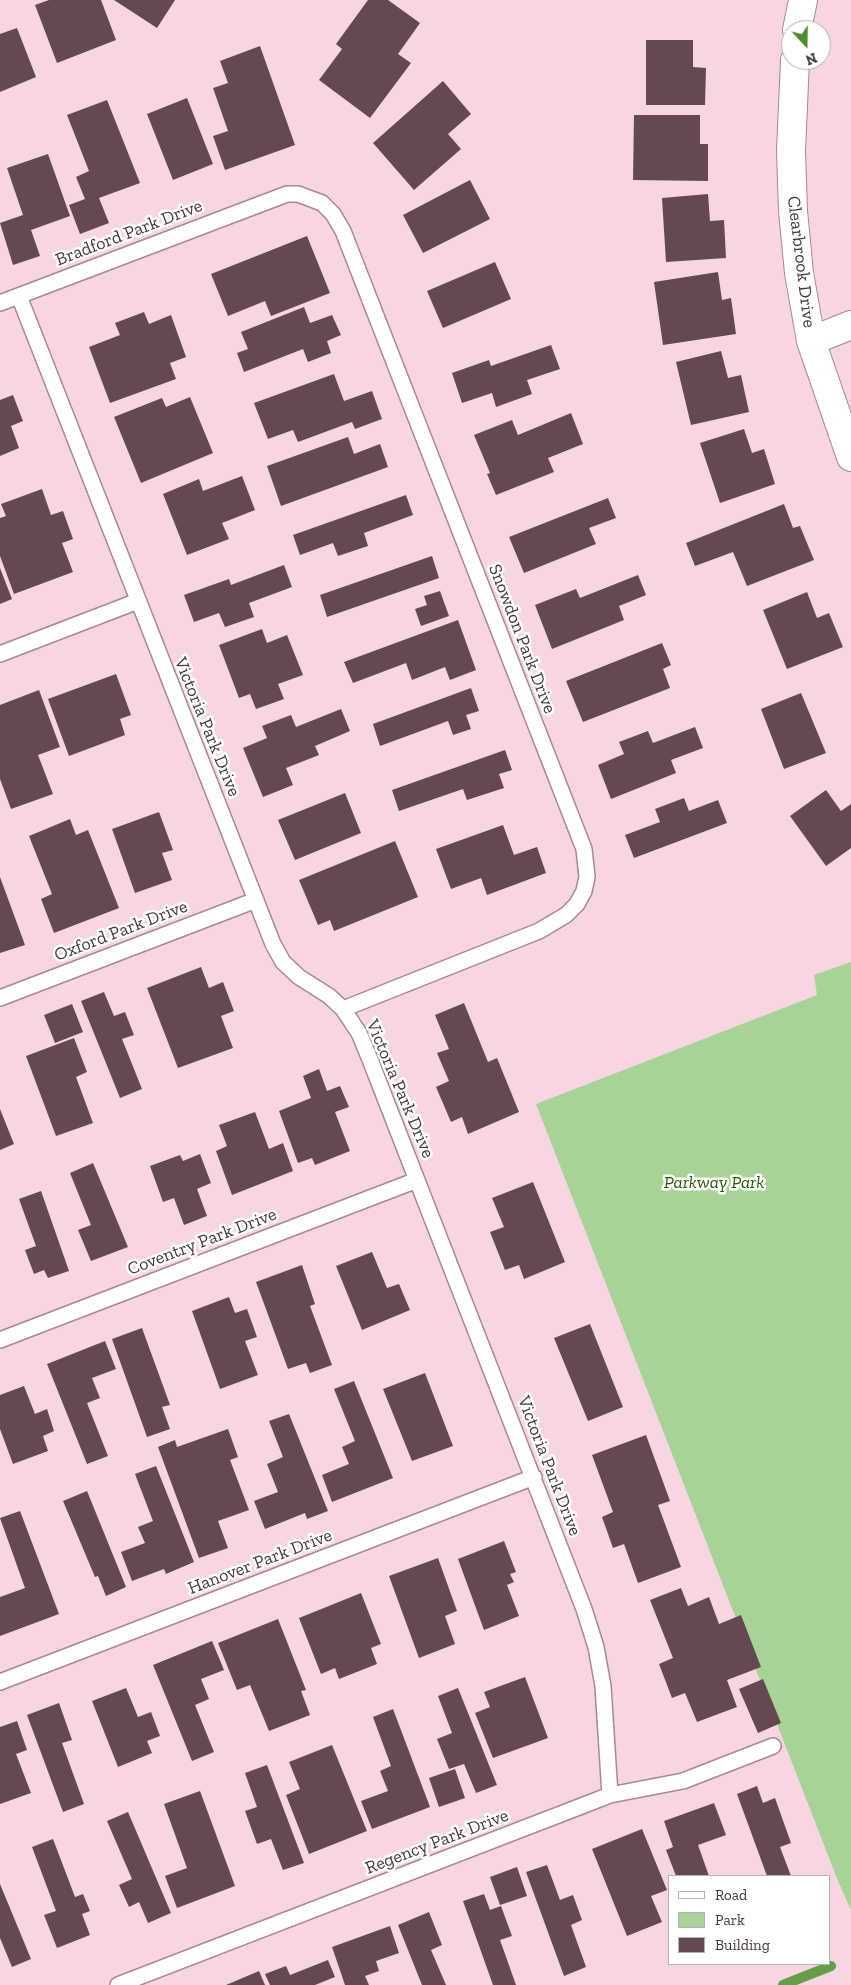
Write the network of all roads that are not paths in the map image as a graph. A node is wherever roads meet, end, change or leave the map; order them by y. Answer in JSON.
{"nodes":[{"id":1,"x":802,"y":0,"type":"edge"},
{"id":2,"x":799,"y":20,"type":"edge"},
{"id":3,"x":795,"y":70,"type":"edge"},
{"id":4,"x":272,"y":199,"type":"joint"},
{"id":5,"x":19,"y":296,"type":"junction"},
{"id":6,"x":0,"y":303,"type":"edge"},
{"id":7,"x":851,"y":325,"type":"edge"},
{"id":8,"x":811,"y":341,"type":"junction"},
{"id":9,"x":851,"y":457,"type":"edge"},
{"id":10,"x":138,"y":601,"type":"junction"},
{"id":11,"x":0,"y":654,"type":"edge"},
{"id":12,"x":256,"y":900,"type":"junction"},
{"id":13,"x":0,"y":998,"type":"edge"},
{"id":14,"x":343,"y":1009,"type":"junction"},
{"id":15,"x":417,"y":1180,"type":"junction"},
{"id":16,"x":0,"y":1340,"type":"edge"},
{"id":17,"x":534,"y":1477,"type":"junction"},
{"id":18,"x":0,"y":1682,"type":"edge"},
{"id":19,"x":773,"y":1746,"type":"dead end"},
{"id":20,"x":610,"y":1796,"type":"junction"},
{"id":21,"x":118,"y":1985,"type":"edge"}],
"edges":[{"from":1,"to":2,"type":"street"},
{"from":3,"to":8,"type":"street","name":"Clearbrook Drive"},
{"from":4,"to":5,"type":"lane","name":"Bradford Park Drive"},
{"from":4,"to":14,"type":"lane","name":"Snowdon Park Drive"},
{"from":5,"to":6,"type":"lane","name":"Bradford Park Drive"},
{"from":5,"to":10,"type":"lane","name":"Victoria Park Drive"},
{"from":7,"to":8,"type":"street"},
{"from":8,"to":9,"type":"street","name":"Clearbrook Drive"},
{"from":10,"to":11,"type":"lane"},
{"from":10,"to":12,"type":"lane","name":"Victoria Park Drive"},
{"from":12,"to":13,"type":"lane","name":"Oxford Park Drive"},
{"from":12,"to":14,"type":"lane","name":"Victoria Park Drive"},
{"from":14,"to":15,"type":"lane","name":"Victoria Park Drive"},
{"from":15,"to":16,"type":"lane","name":"Coventry Park Drive"},
{"from":15,"to":17,"type":"lane","name":"Victoria Park Drive"},
{"from":17,"to":18,"type":"lane","name":"Hanover Park Drive"},
{"from":17,"to":20,"type":"lane","name":"Victoria Park Drive"},
{"from":19,"to":20,"type":"lane","name":"Regency Park Drive"},
{"from":20,"to":21,"type":"lane","name":"Regency Park Drive"}]}
